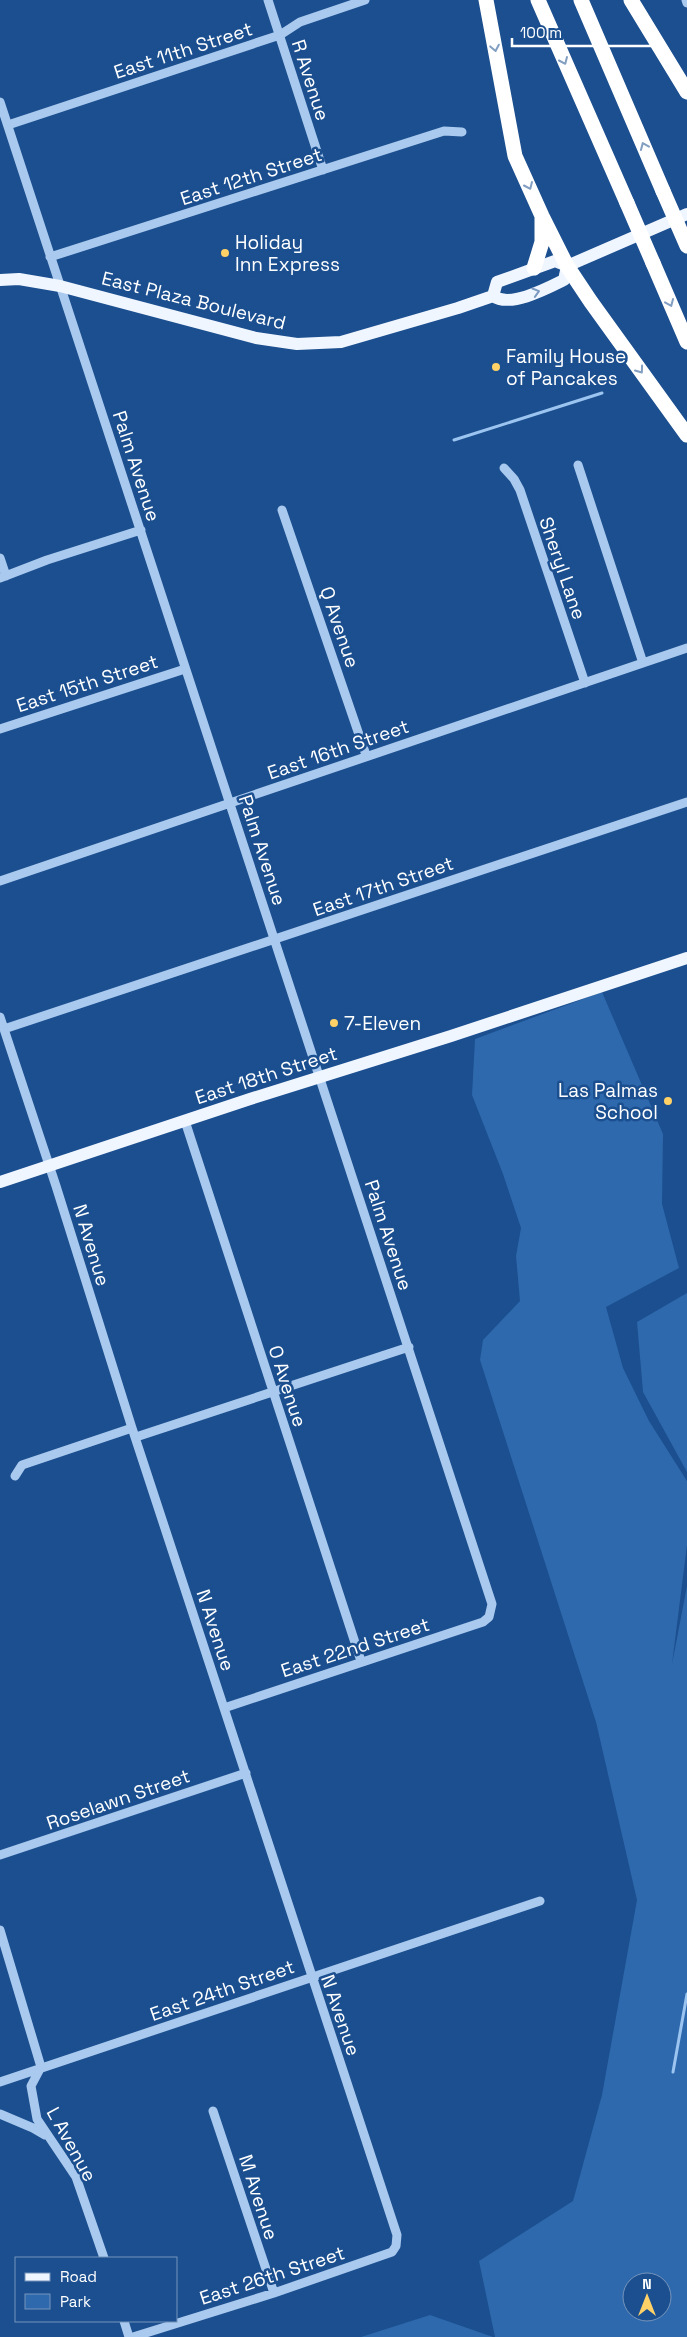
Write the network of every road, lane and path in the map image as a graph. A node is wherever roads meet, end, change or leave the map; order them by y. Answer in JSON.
{"nodes":[{"id":1,"x":268,"y":0,"type":"edge"},
{"id":2,"x":365,"y":0,"type":"edge"},
{"id":3,"x":486,"y":0,"type":"edge"},
{"id":4,"x":538,"y":0,"type":"edge"},
{"id":5,"x":581,"y":0,"type":"edge"},
{"id":6,"x":631,"y":0,"type":"edge"},
{"id":7,"x":280,"y":35,"type":"junction"},
{"id":8,"x":687,"y":92,"type":"edge"},
{"id":9,"x":0,"y":102,"type":"edge"},
{"id":10,"x":8,"y":125,"type":"junction"},
{"id":11,"x":462,"y":132,"type":"dead end"},
{"id":12,"x":324,"y":170,"type":"junction"},
{"id":13,"x":687,"y":214,"type":"edge"},
{"id":14,"x":542,"y":216,"type":"junction"},
{"id":15,"x":687,"y":246,"type":"edge"},
{"id":16,"x":50,"y":257,"type":"junction"},
{"id":17,"x":568,"y":266,"type":"junction"},
{"id":18,"x":534,"y":268,"type":"junction"},
{"id":19,"x":0,"y":280,"type":"edge"},
{"id":20,"x":60,"y":286,"type":"junction"},
{"id":21,"x":493,"y":296,"type":"junction"},
{"id":22,"x":687,"y":342,"type":"edge"},
{"id":23,"x":687,"y":436,"type":"edge"},
{"id":24,"x":578,"y":465,"type":"dead end"},
{"id":25,"x":504,"y":468,"type":"dead end"},
{"id":26,"x":282,"y":510,"type":"dead end"},
{"id":27,"x":142,"y":530,"type":"junction"},
{"id":28,"x":0,"y":558,"type":"edge"},
{"id":29,"x":3,"y":577,"type":"edge"},
{"id":30,"x":687,"y":648,"type":"edge"},
{"id":31,"x":643,"y":663,"type":"junction"},
{"id":32,"x":184,"y":669,"type":"junction"},
{"id":33,"x":585,"y":683,"type":"junction"},
{"id":34,"x":0,"y":729,"type":"edge"},
{"id":35,"x":366,"y":755,"type":"junction"},
{"id":36,"x":687,"y":802,"type":"edge"},
{"id":37,"x":231,"y":804,"type":"junction"},
{"id":38,"x":0,"y":881,"type":"edge"},
{"id":39,"x":276,"y":940,"type":"junction"},
{"id":40,"x":687,"y":958,"type":"edge"},
{"id":41,"x":0,"y":1018,"type":"edge"},
{"id":42,"x":4,"y":1029,"type":"junction"},
{"id":43,"x":320,"y":1076,"type":"junction"},
{"id":44,"x":184,"y":1121,"type":"junction"},
{"id":45,"x":50,"y":1166,"type":"junction"},
{"id":46,"x":0,"y":1182,"type":"edge"},
{"id":47,"x":409,"y":1347,"type":"junction"},
{"id":48,"x":273,"y":1392,"type":"junction"},
{"id":49,"x":134,"y":1433,"type":"junction"},
{"id":50,"x":15,"y":1476,"type":"dead end"},
{"id":51,"x":492,"y":1610,"type":"joint"},
{"id":52,"x":361,"y":1662,"type":"junction"},
{"id":53,"x":224,"y":1708,"type":"junction"},
{"id":54,"x":246,"y":1773,"type":"junction"},
{"id":55,"x":0,"y":1855,"type":"edge"},
{"id":56,"x":540,"y":1901,"type":"dead end"},
{"id":57,"x":0,"y":1930,"type":"edge"},
{"id":58,"x":312,"y":1977,"type":"junction"},
{"id":59,"x":41,"y":2067,"type":"junction"},
{"id":60,"x":0,"y":2082,"type":"edge"},
{"id":61,"x":213,"y":2111,"type":"dead end"},
{"id":62,"x":0,"y":2114,"type":"edge"},
{"id":63,"x":47,"y":2137,"type":"junction"},
{"id":64,"x":392,"y":2252,"type":"joint"},
{"id":65,"x":104,"y":2257,"type":"edge"},
{"id":66,"x":274,"y":2293,"type":"junction"},
{"id":67,"x":124,"y":2322,"type":"edge"},
{"id":68,"x":129,"y":2337,"type":"edge"},
{"id":69,"x":134,"y":2337,"type":"edge"}],
"edges":[{"from":1,"to":7,"type":"street","name":"R Avenue"},
{"from":2,"to":7,"type":"street","name":"East 11th Street"},
{"from":3,"to":14,"type":"highway","one_way":true},
{"from":4,"to":22,"type":"highway","one_way":true,"bridge":true},
{"from":15,"to":5,"type":"highway","one_way":true,"bridge":true},
{"from":6,"to":8,"type":"highway"},
{"from":7,"to":10,"type":"street","name":"East 11th Street"},
{"from":7,"to":12,"type":"street","name":"R Avenue"},
{"from":9,"to":10,"type":"street","name":"Palm Avenue"},
{"from":10,"to":16,"type":"street","name":"Palm Avenue"},
{"from":11,"to":12,"type":"street","name":"East 12th Street"},
{"from":12,"to":16,"type":"street","name":"East 12th Street"},
{"from":13,"to":17,"type":"main road"},
{"from":14,"to":17,"type":"highway"},
{"from":14,"to":18,"type":"highway"},
{"from":16,"to":20,"type":"street","name":"Palm Avenue"},
{"from":17,"to":18,"type":"main road"},
{"from":21,"to":17,"type":"main road","name":"East Plaza Boulevard","one_way":true},
{"from":17,"to":23,"type":"highway","one_way":true},
{"from":18,"to":21,"type":"main road"},
{"from":19,"to":20,"type":"main road","name":"East Plaza Boulevard"},
{"from":20,"to":21,"type":"main road","name":"East Plaza Boulevard"},
{"from":20,"to":27,"type":"street","name":"Palm Avenue"},
{"from":24,"to":31,"type":"street"},
{"from":25,"to":33,"type":"street","name":"Sheryl Lane"},
{"from":26,"to":35,"type":"street","name":"Q Avenue"},
{"from":27,"to":29,"type":"street"},
{"from":27,"to":32,"type":"street","name":"Palm Avenue"},
{"from":28,"to":29,"type":"street"},
{"from":30,"to":31,"type":"street","name":"East 16th Street"},
{"from":31,"to":33,"type":"street","name":"East 16th Street"},
{"from":32,"to":34,"type":"street","name":"East 15th Street"},
{"from":32,"to":37,"type":"street","name":"Palm Avenue"},
{"from":33,"to":35,"type":"street","name":"East 16th Street"},
{"from":35,"to":37,"type":"street","name":"East 16th Street"},
{"from":36,"to":39,"type":"street","name":"East 17th Street"},
{"from":37,"to":38,"type":"street","name":"East 16th Street"},
{"from":37,"to":39,"type":"street","name":"Palm Avenue"},
{"from":39,"to":42,"type":"street","name":"East 17th Street"},
{"from":39,"to":43,"type":"street","name":"Palm Avenue"},
{"from":40,"to":43,"type":"main road","name":"East 18th Street"},
{"from":41,"to":42,"type":"street","name":"N Avenue"},
{"from":42,"to":45,"type":"street","name":"N Avenue"},
{"from":43,"to":44,"type":"main road","name":"East 18th Street"},
{"from":43,"to":47,"type":"street","name":"Palm Avenue"},
{"from":44,"to":45,"type":"main road","name":"East 18th Street"},
{"from":44,"to":48,"type":"street","name":"O Avenue"},
{"from":45,"to":46,"type":"main road","name":"East 18th Street"},
{"from":45,"to":49,"type":"street","name":"N Avenue"},
{"from":47,"to":48,"type":"street"},
{"from":47,"to":51,"type":"street","name":"Palm Avenue"},
{"from":48,"to":49,"type":"street"},
{"from":48,"to":52,"type":"street","name":"O Avenue"},
{"from":49,"to":50,"type":"street"},
{"from":49,"to":53,"type":"street","name":"N Avenue"},
{"from":51,"to":52,"type":"street","name":"East 22nd Street"},
{"from":52,"to":53,"type":"street","name":"East 22nd Street"},
{"from":53,"to":54,"type":"street","name":"N Avenue"},
{"from":54,"to":55,"type":"street","name":"Roselawn Street"},
{"from":54,"to":58,"type":"street","name":"N Avenue"},
{"from":56,"to":58,"type":"street","name":"East 24th Street"},
{"from":57,"to":59,"type":"street"},
{"from":58,"to":59,"type":"street","name":"East 24th Street"},
{"from":58,"to":64,"type":"street","name":"N Avenue"},
{"from":59,"to":60,"type":"street","name":"East 24th Street"},
{"from":59,"to":63,"type":"street","name":"L Avenue"},
{"from":61,"to":66,"type":"street","name":"M Avenue"},
{"from":62,"to":63,"type":"street"},
{"from":63,"to":65,"type":"street","name":"L Avenue"},
{"from":64,"to":66,"type":"street","name":"East 26th Street"},
{"from":66,"to":69,"type":"street","name":"East 26th Street"},
{"from":67,"to":68,"type":"street"}]}
